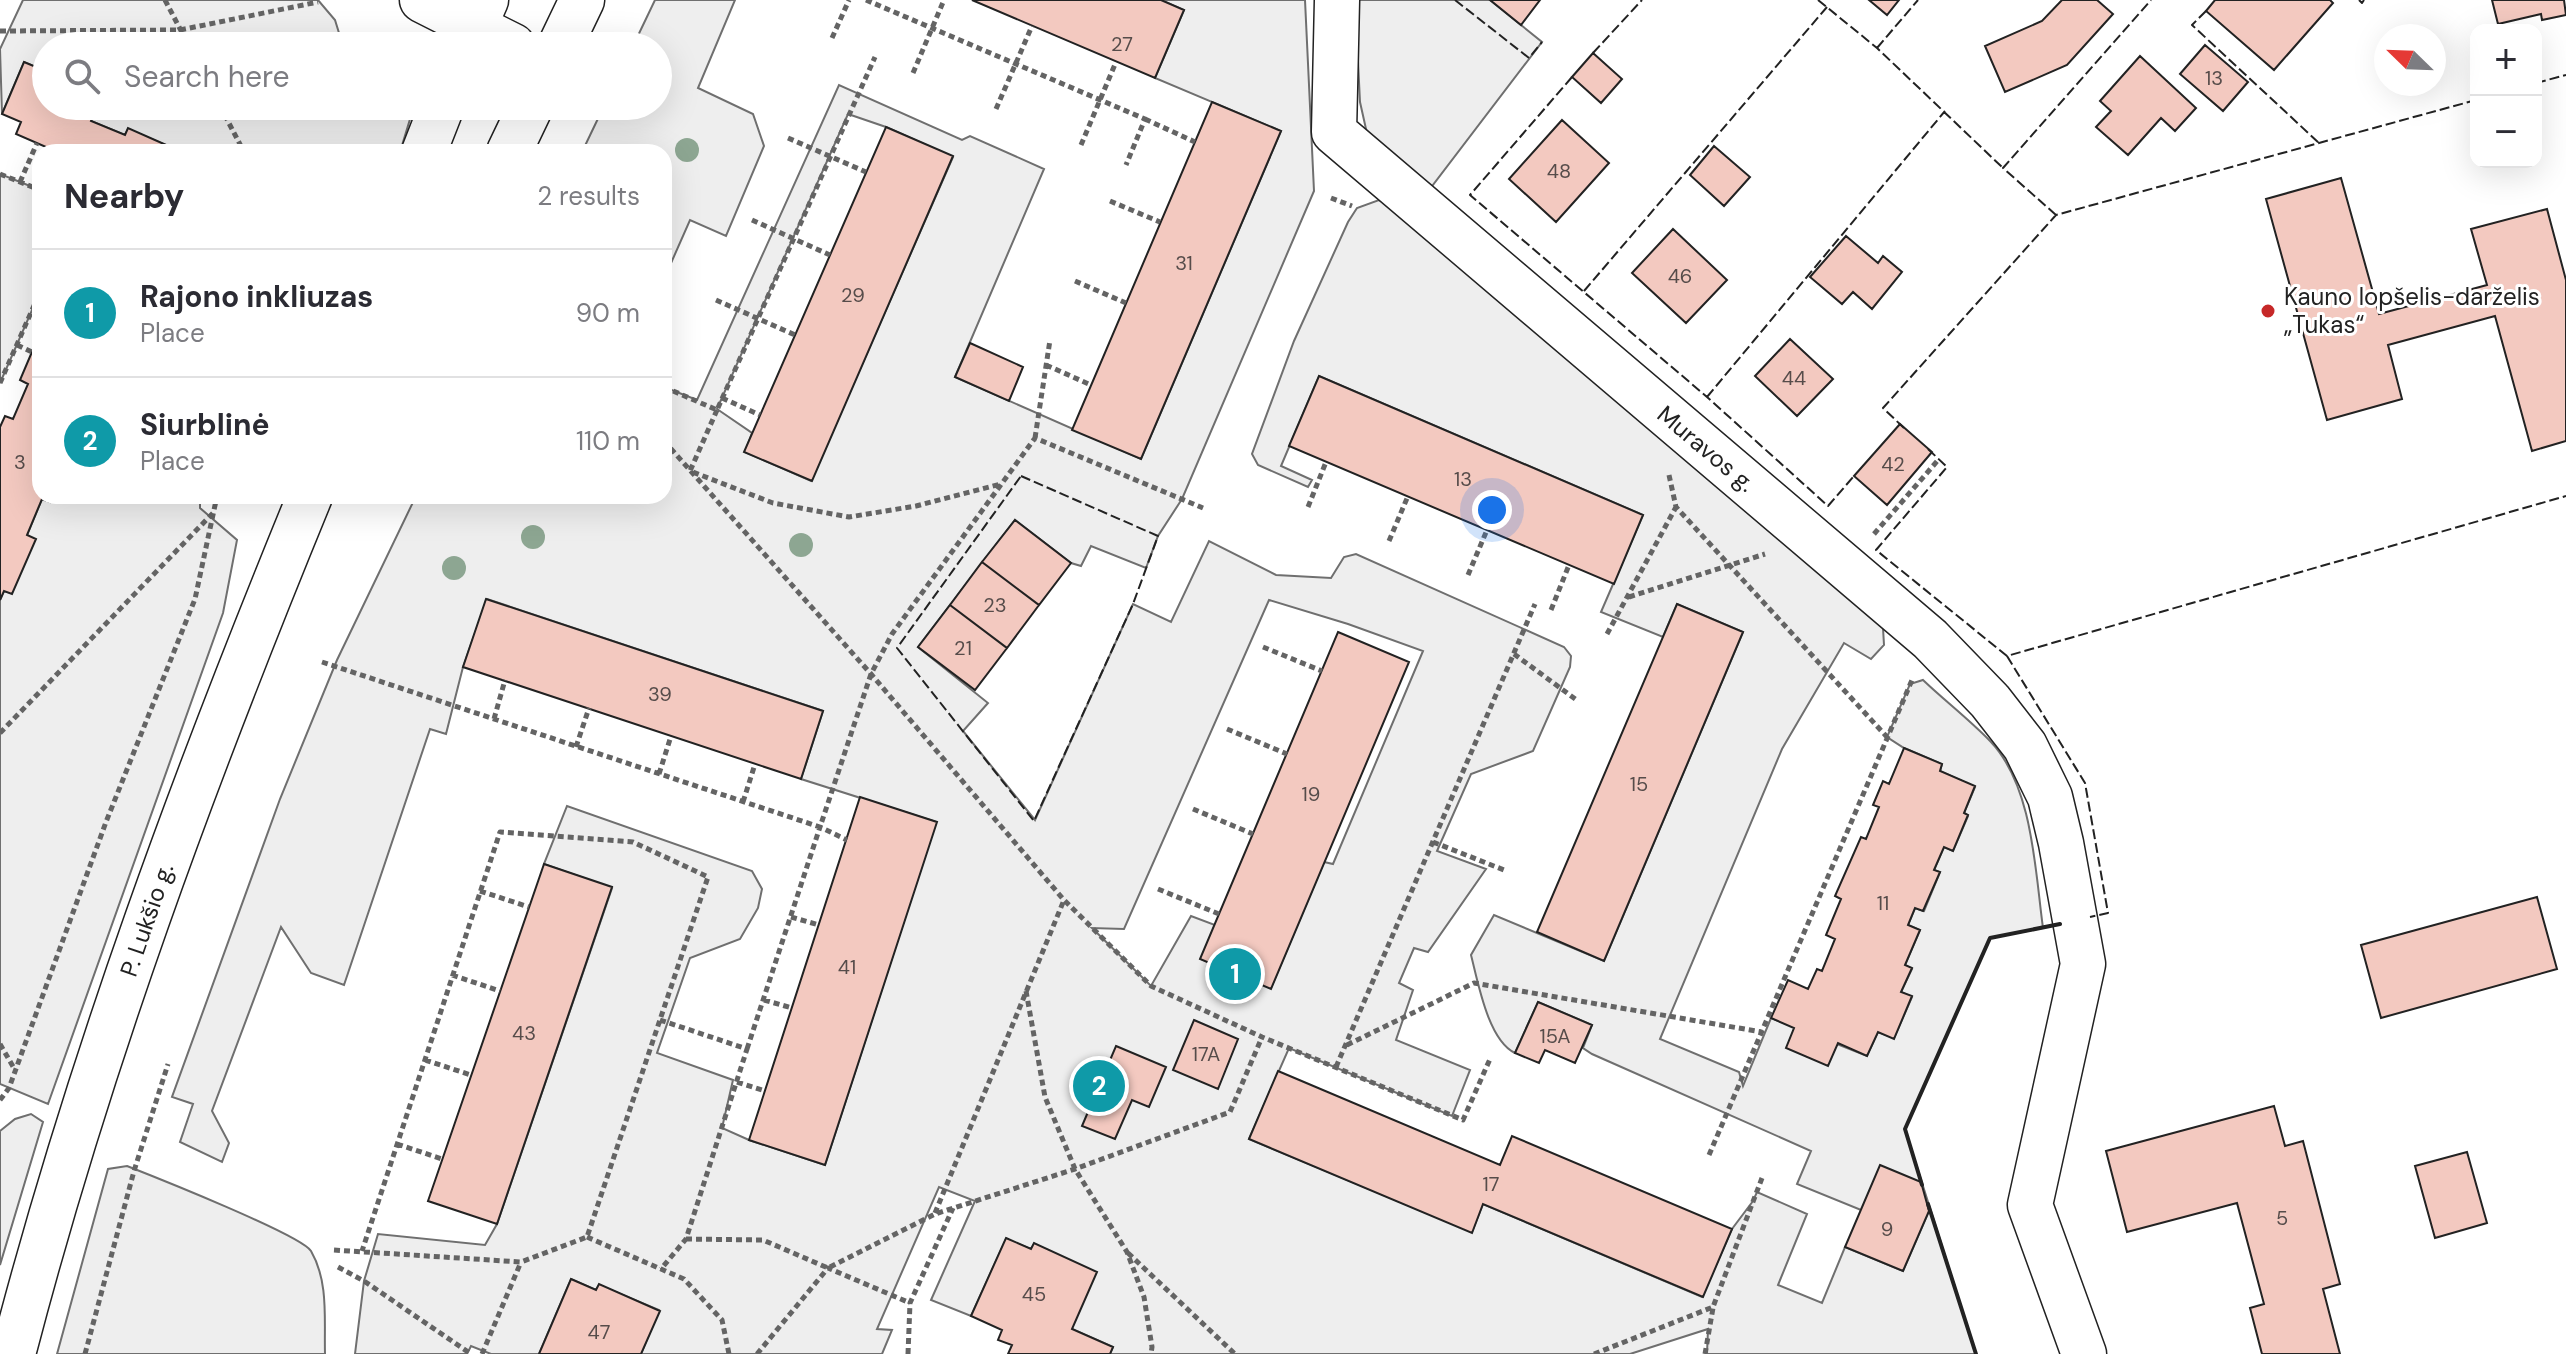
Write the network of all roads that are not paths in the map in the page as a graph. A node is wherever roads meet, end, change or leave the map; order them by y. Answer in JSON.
{"nodes":[{"id":1,"x":422,"y":0,"type":"edge"},
{"id":2,"x":582,"y":0,"type":"edge"},
{"id":3,"x":1337,"y":0,"type":"edge"},
{"id":4,"x":475,"y":24,"type":"edge"},
{"id":5,"x":567,"y":32,"type":"edge"},
{"id":6,"x":437,"y":120,"type":"edge"},
{"id":7,"x":524,"y":120,"type":"edge"},
{"id":8,"x":427,"y":144,"type":"edge"},
{"id":9,"x":513,"y":144,"type":"edge"},
{"id":10,"x":307,"y":504,"type":"edge"},
{"id":11,"x":13,"y":1354,"type":"edge"},
{"id":12,"x":2084,"y":1354,"type":"edge"}],
"edges":[{"from":1,"to":4,"type":"street"},
{"from":2,"to":5,"type":"street"},
{"from":3,"to":12,"type":"street","name":"Muravos g."},
{"from":6,"to":8,"type":"street"},
{"from":7,"to":9,"type":"street"},
{"from":10,"to":11,"type":"street","name":"P. Lukšio g."}]}
